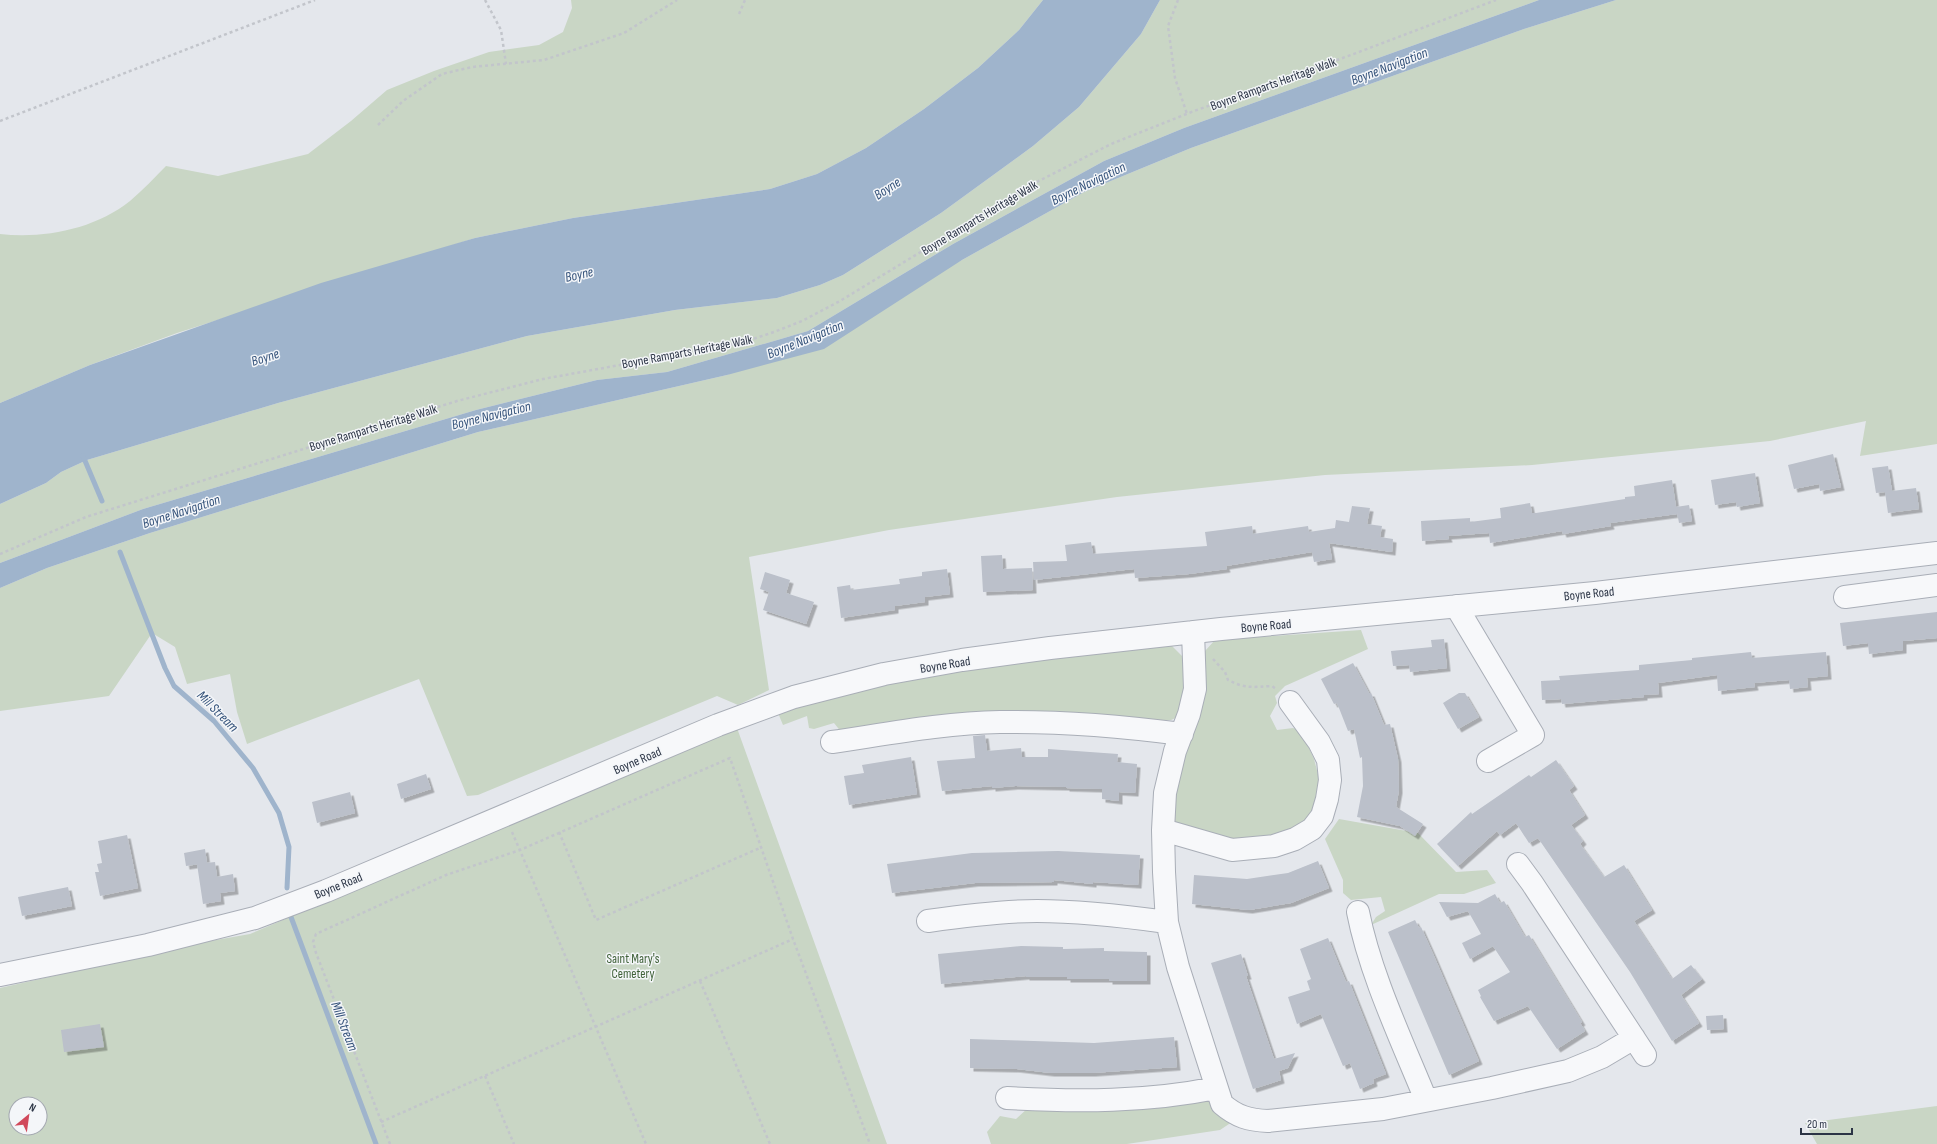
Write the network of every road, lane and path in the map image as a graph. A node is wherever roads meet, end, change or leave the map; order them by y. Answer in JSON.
{"nodes":[{"id":1,"x":315,"y":0,"type":"edge"},
{"id":2,"x":485,"y":0,"type":"edge"},
{"id":3,"x":677,"y":0,"type":"edge"},
{"id":4,"x":745,"y":0,"type":"edge"},
{"id":5,"x":1178,"y":0,"type":"edge"},
{"id":6,"x":1496,"y":0,"type":"edge"},
{"id":7,"x":739,"y":14,"type":"dead end"},
{"id":8,"x":506,"y":64,"type":"junction"},
{"id":9,"x":1187,"y":114,"type":"junction"},
{"id":10,"x":0,"y":121,"type":"edge"},
{"id":11,"x":378,"y":125,"type":"dead end"},
{"id":12,"x":1937,"y":553,"type":"edge"},
{"id":13,"x":0,"y":554,"type":"edge"},
{"id":14,"x":1937,"y":585,"type":"edge"},
{"id":15,"x":1845,"y":597,"type":"dead end"},
{"id":16,"x":1456,"y":606,"type":"junction"},
{"id":17,"x":1193,"y":640,"type":"junction"},
{"id":18,"x":1290,"y":702,"type":"joint"},
{"id":19,"x":1182,"y":734,"type":"junction"},
{"id":20,"x":832,"y":742,"type":"dead end"},
{"id":21,"x":1488,"y":761,"type":"dead end"},
{"id":22,"x":506,"y":815,"type":"junction"},
{"id":23,"x":1163,"y":830,"type":"junction"},
{"id":24,"x":559,"y":832,"type":"junction"},
{"id":25,"x":762,"y":847,"type":"junction"},
{"id":26,"x":520,"y":850,"type":"junction"},
{"id":27,"x":1518,"y":864,"type":"dead end"},
{"id":28,"x":1358,"y":912,"type":"dead end"},
{"id":29,"x":928,"y":921,"type":"dead end"},
{"id":30,"x":1167,"y":922,"type":"junction"},
{"id":31,"x":793,"y":939,"type":"junction"},
{"id":32,"x":0,"y":975,"type":"edge"},
{"id":33,"x":700,"y":981,"type":"junction"},
{"id":34,"x":596,"y":1027,"type":"junction"},
{"id":35,"x":485,"y":1076,"type":"junction"},
{"id":36,"x":1216,"y":1088,"type":"junction"},
{"id":37,"x":1007,"y":1098,"type":"dead end"},
{"id":38,"x":1426,"y":1100,"type":"junction"},
{"id":39,"x":381,"y":1122,"type":"junction"},
{"id":40,"x":390,"y":1144,"type":"edge"},
{"id":41,"x":514,"y":1144,"type":"edge"},
{"id":42,"x":646,"y":1144,"type":"edge"},
{"id":43,"x":770,"y":1144,"type":"edge"},
{"id":44,"x":870,"y":1144,"type":"edge"}],
"edges":[{"from":1,"to":10,"type":"path"},
{"from":2,"to":8,"type":"path"},
{"from":3,"to":8,"type":"path"},
{"from":4,"to":7,"type":"path"},
{"from":5,"to":9,"type":"path"},
{"from":6,"to":9,"type":"path","name":"Boyne Ramparts Heritage Walk"},
{"from":8,"to":11,"type":"path"},
{"from":9,"to":13,"type":"path","name":"Boyne Ramparts Heritage Walk"},
{"from":12,"to":16,"type":"street","name":"Boyne Road"},
{"from":14,"to":15,"type":"street"},
{"from":16,"to":17,"type":"street","name":"Boyne Road"},
{"from":16,"to":21,"type":"street"},
{"from":17,"to":18,"type":"path"},
{"from":17,"to":19,"type":"street"},
{"from":17,"to":22,"type":"street","name":"Boyne Road"},
{"from":18,"to":23,"type":"street"},
{"from":19,"to":20,"type":"street"},
{"from":19,"to":23,"type":"street"},
{"from":22,"to":26,"type":"path"},
{"from":22,"to":32,"type":"street","name":"Boyne Road"},
{"from":23,"to":30,"type":"street"},
{"from":24,"to":25,"type":"path"},
{"from":24,"to":25,"type":"path"},
{"from":24,"to":26,"type":"path"},
{"from":25,"to":31,"type":"path"},
{"from":26,"to":34,"type":"path"},
{"from":26,"to":39,"type":"path"},
{"from":27,"to":38,"type":"street"},
{"from":28,"to":38,"type":"street"},
{"from":29,"to":30,"type":"street"},
{"from":30,"to":36,"type":"street"},
{"from":31,"to":33,"type":"path"},
{"from":31,"to":44,"type":"path"},
{"from":33,"to":34,"type":"path"},
{"from":33,"to":43,"type":"path"},
{"from":34,"to":35,"type":"path"},
{"from":34,"to":42,"type":"path"},
{"from":35,"to":39,"type":"path"},
{"from":35,"to":41,"type":"path"},
{"from":36,"to":37,"type":"street"},
{"from":36,"to":38,"type":"street"},
{"from":39,"to":40,"type":"path"}]}
